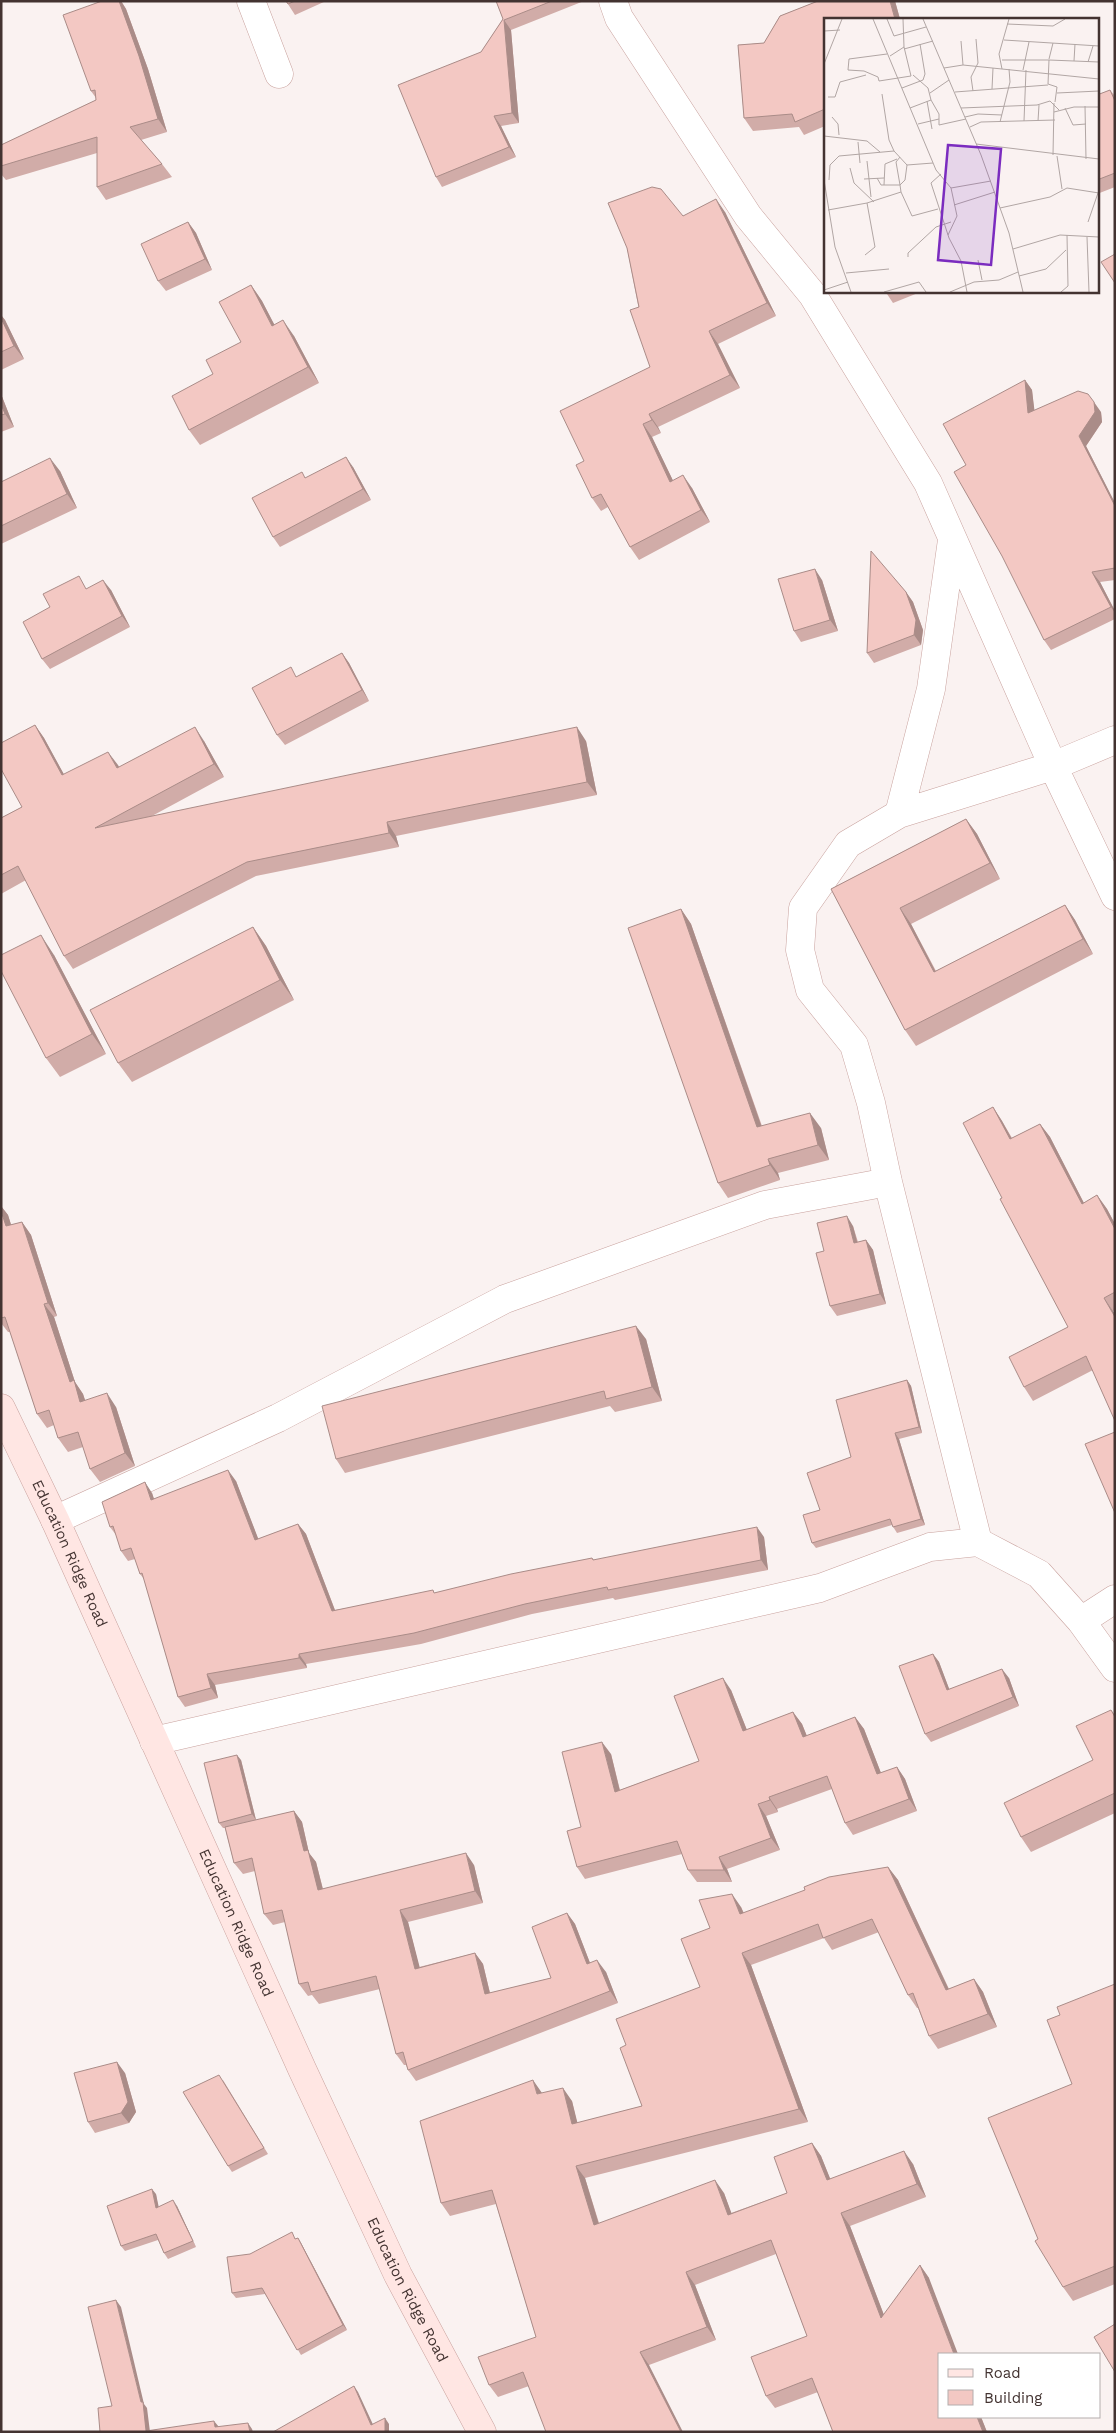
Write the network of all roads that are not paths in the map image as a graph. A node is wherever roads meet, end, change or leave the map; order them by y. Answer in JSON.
{"nodes":[{"id":1,"x":251,"y":1,"type":"edge"},
{"id":2,"x":613,"y":1,"type":"edge"},
{"id":3,"x":279,"y":74,"type":"dead end"},
{"id":4,"x":952,"y":540,"type":"junction"},
{"id":5,"x":1115,"y":740,"type":"edge"},
{"id":6,"x":1053,"y":766,"type":"junction"},
{"id":7,"x":899,"y":814,"type":"junction"},
{"id":8,"x":1115,"y":896,"type":"edge"},
{"id":9,"x":888,"y":1182,"type":"junction"},
{"id":10,"x":1,"y":1408,"type":"edge"},
{"id":11,"x":55,"y":1520,"type":"junction"},
{"id":12,"x":978,"y":1542,"type":"junction"},
{"id":13,"x":1115,"y":1599,"type":"edge"},
{"id":14,"x":1081,"y":1621,"type":"junction"},
{"id":15,"x":1115,"y":1668,"type":"edge"},
{"id":16,"x":154,"y":1741,"type":"junction"},
{"id":17,"x":482,"y":2432,"type":"edge"}],
"edges":[{"from":1,"to":3,"type":"street"},
{"from":2,"to":4,"type":"street"},
{"from":4,"to":6,"type":"street"},
{"from":4,"to":7,"type":"street"},
{"from":5,"to":6,"type":"street"},
{"from":6,"to":7,"type":"street"},
{"from":6,"to":8,"type":"street"},
{"from":7,"to":9,"type":"street"},
{"from":9,"to":11,"type":"street"},
{"from":9,"to":12,"type":"street"},
{"from":10,"to":11,"type":"main road","name":"Education Ridge Road"},
{"from":11,"to":16,"type":"main road","name":"Education Ridge Road"},
{"from":12,"to":14,"type":"street"},
{"from":12,"to":16,"type":"street"},
{"from":13,"to":14,"type":"street"},
{"from":14,"to":15,"type":"street"},
{"from":16,"to":17,"type":"main road","name":"Education Ridge Road"}]}
